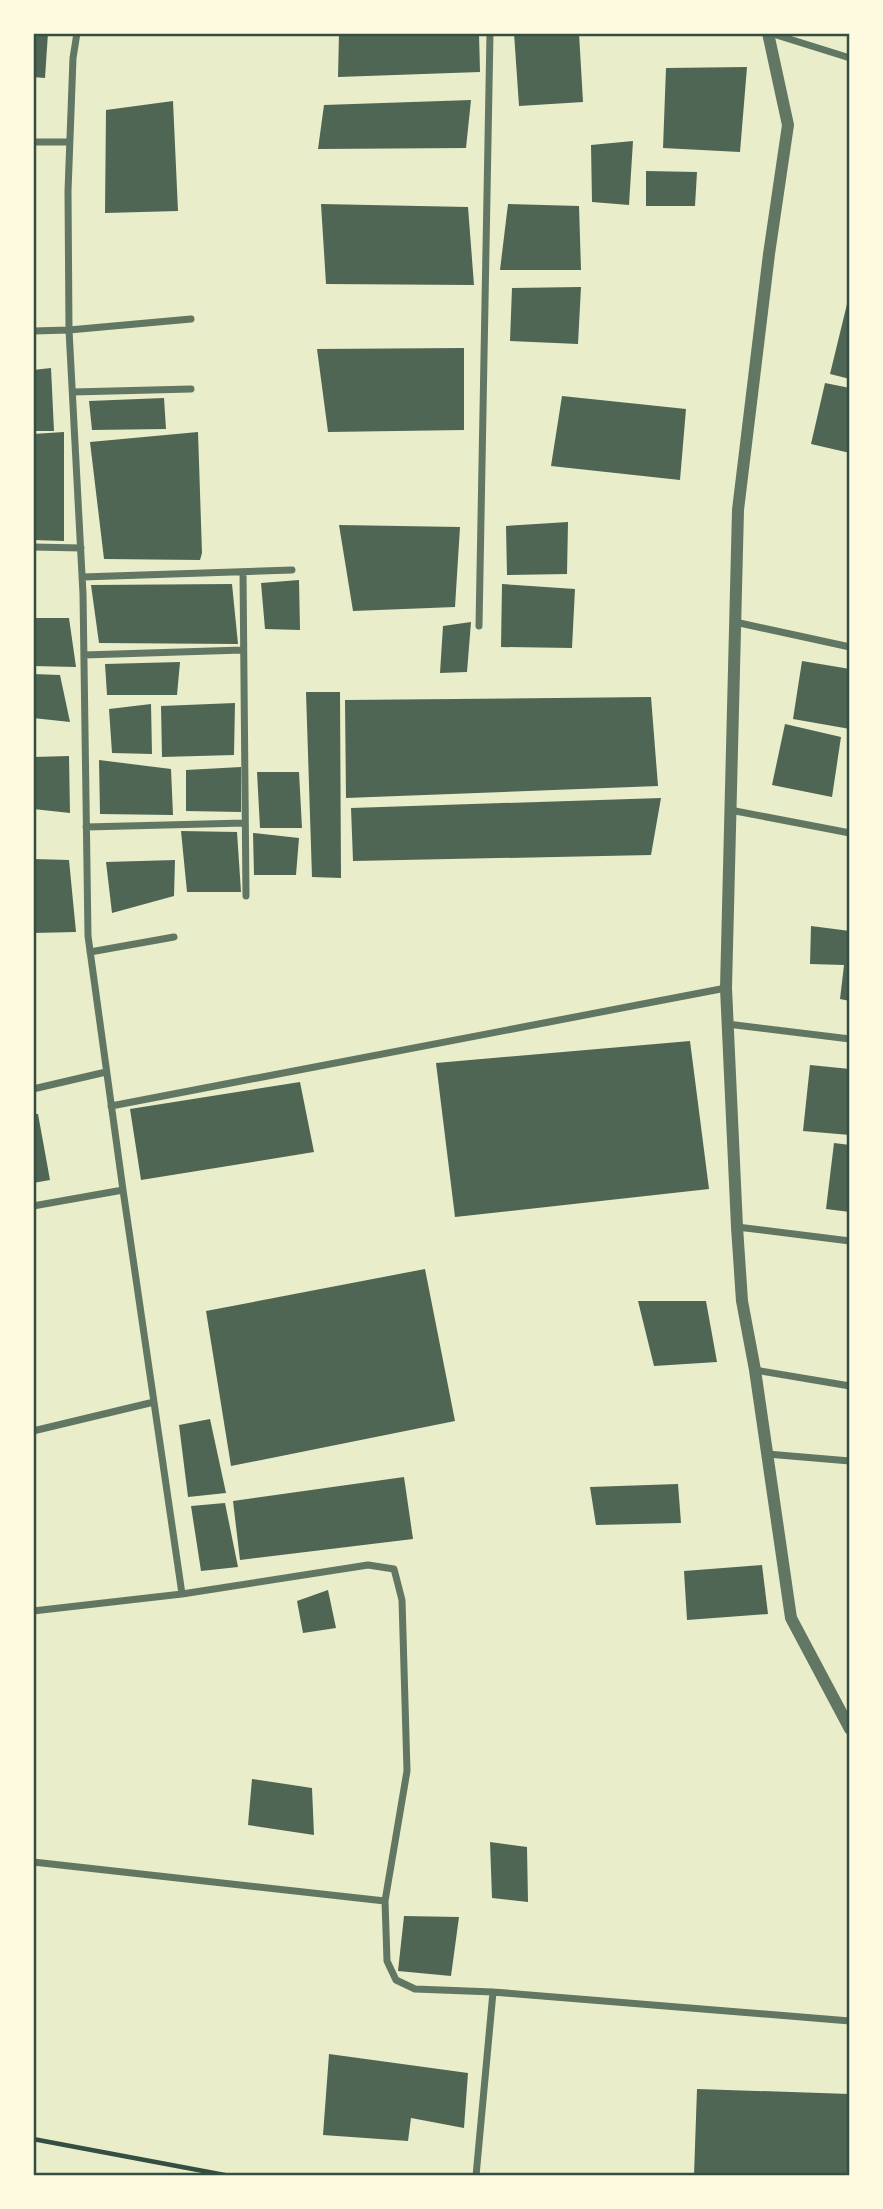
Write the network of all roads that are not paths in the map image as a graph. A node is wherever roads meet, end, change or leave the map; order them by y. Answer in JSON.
{"nodes":[{"id":1,"x":77,"y":33,"type":"edge"},
{"id":2,"x":491,"y":33,"type":"edge"},
{"id":3,"x":769,"y":33,"type":"edge"},
{"id":4,"x":850,"y":58,"type":"edge"},
{"id":5,"x":33,"y":142,"type":"edge"},
{"id":6,"x":69,"y":142,"type":"junction"},
{"id":7,"x":191,"y":318,"type":"dead end"},
{"id":8,"x":69,"y":330,"type":"junction"},
{"id":9,"x":33,"y":331,"type":"edge"},
{"id":10,"x":191,"y":389,"type":"dead end"},
{"id":11,"x":73,"y":392,"type":"junction"},
{"id":12,"x":33,"y":547,"type":"edge"},
{"id":13,"x":81,"y":548,"type":"junction"},
{"id":14,"x":292,"y":570,"type":"dead end"},
{"id":15,"x":243,"y":572,"type":"junction"},
{"id":16,"x":82,"y":577,"type":"junction"},
{"id":17,"x":735,"y":622,"type":"junction"},
{"id":18,"x":479,"y":626,"type":"dead end"},
{"id":19,"x":850,"y":647,"type":"edge"},
{"id":20,"x":243,"y":650,"type":"junction"},
{"id":21,"x":84,"y":655,"type":"junction"},
{"id":22,"x":730,"y":810,"type":"junction"},
{"id":23,"x":245,"y":823,"type":"junction"},
{"id":24,"x":86,"y":827,"type":"junction"},
{"id":25,"x":850,"y":833,"type":"edge"},
{"id":26,"x":246,"y":896,"type":"dead end"},
{"id":27,"x":174,"y":937,"type":"dead end"},
{"id":28,"x":90,"y":951,"type":"junction"},
{"id":29,"x":726,"y":988,"type":"junction"},
{"id":30,"x":727,"y":1024,"type":"junction"},
{"id":31,"x":850,"y":1039,"type":"edge"},
{"id":32,"x":106,"y":1072,"type":"junction"},
{"id":33,"x":33,"y":1089,"type":"edge"},
{"id":34,"x":111,"y":1106,"type":"junction"},
{"id":35,"x":123,"y":1190,"type":"junction"},
{"id":36,"x":33,"y":1206,"type":"edge"},
{"id":37,"x":737,"y":1227,"type":"junction"},
{"id":38,"x":850,"y":1241,"type":"edge"},
{"id":39,"x":755,"y":1370,"type":"junction"},
{"id":40,"x":850,"y":1386,"type":"edge"},
{"id":41,"x":154,"y":1402,"type":"junction"},
{"id":42,"x":33,"y":1431,"type":"edge"},
{"id":43,"x":767,"y":1454,"type":"junction"},
{"id":44,"x":850,"y":1461,"type":"edge"},
{"id":45,"x":182,"y":1594,"type":"junction"},
{"id":46,"x":33,"y":1611,"type":"edge"},
{"id":47,"x":850,"y":1729,"type":"edge"},
{"id":48,"x":33,"y":1862,"type":"edge"},
{"id":49,"x":385,"y":1902,"type":"junction"},
{"id":50,"x":493,"y":1992,"type":"junction"},
{"id":51,"x":850,"y":2021,"type":"edge"},
{"id":52,"x":476,"y":2176,"type":"edge"}],
"edges":[{"from":1,"to":6,"type":"street"},
{"from":2,"to":18,"type":"street"},
{"from":3,"to":4,"type":"street"},
{"from":3,"to":17,"type":"street"},
{"from":5,"to":6,"type":"street"},
{"from":6,"to":8,"type":"street"},
{"from":7,"to":8,"type":"street"},
{"from":8,"to":9,"type":"street"},
{"from":8,"to":11,"type":"street"},
{"from":10,"to":11,"type":"street"},
{"from":11,"to":13,"type":"street"},
{"from":12,"to":13,"type":"street"},
{"from":13,"to":16,"type":"street"},
{"from":14,"to":15,"type":"street"},
{"from":15,"to":16,"type":"street"},
{"from":15,"to":20,"type":"street"},
{"from":16,"to":21,"type":"street"},
{"from":17,"to":19,"type":"street"},
{"from":17,"to":22,"type":"street"},
{"from":20,"to":21,"type":"street"},
{"from":20,"to":23,"type":"street"},
{"from":21,"to":24,"type":"street"},
{"from":22,"to":25,"type":"street"},
{"from":22,"to":29,"type":"street"},
{"from":23,"to":24,"type":"street"},
{"from":23,"to":26,"type":"street"},
{"from":24,"to":28,"type":"street"},
{"from":27,"to":28,"type":"street"},
{"from":28,"to":32,"type":"street"},
{"from":29,"to":30,"type":"street"},
{"from":29,"to":34,"type":"street"},
{"from":30,"to":31,"type":"street"},
{"from":30,"to":37,"type":"street"},
{"from":32,"to":33,"type":"street"},
{"from":32,"to":34,"type":"street"},
{"from":34,"to":35,"type":"street"},
{"from":35,"to":36,"type":"street"},
{"from":35,"to":41,"type":"street"},
{"from":37,"to":38,"type":"street"},
{"from":37,"to":39,"type":"street"},
{"from":39,"to":40,"type":"street"},
{"from":39,"to":43,"type":"street"},
{"from":41,"to":42,"type":"street"},
{"from":41,"to":45,"type":"street"},
{"from":43,"to":44,"type":"street"},
{"from":43,"to":47,"type":"street"},
{"from":45,"to":46,"type":"street"},
{"from":45,"to":49,"type":"street"},
{"from":48,"to":49,"type":"street"},
{"from":49,"to":50,"type":"street"},
{"from":50,"to":51,"type":"street"},
{"from":50,"to":52,"type":"street"}]}
